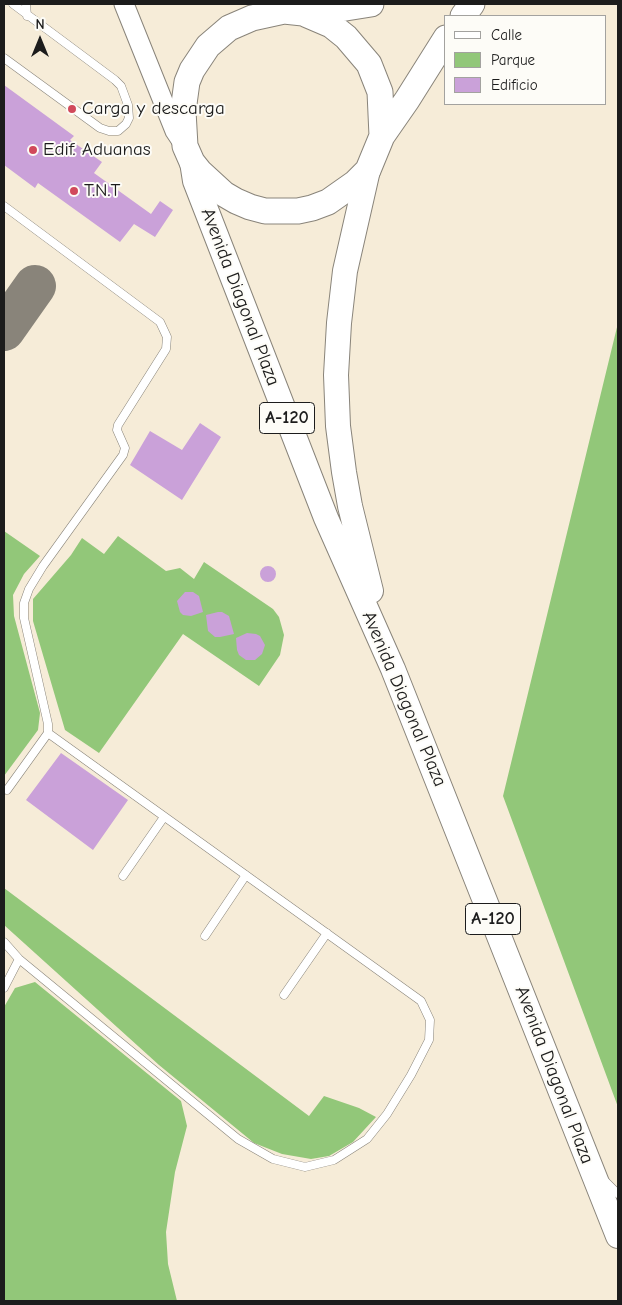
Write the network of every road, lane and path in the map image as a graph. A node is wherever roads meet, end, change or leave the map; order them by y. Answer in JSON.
{"nodes":[{"id":1,"x":12,"y":4,"type":"edge"},
{"id":2,"x":26,"y":4,"type":"edge"},
{"id":3,"x":115,"y":4,"type":"edge"},
{"id":4,"x":124,"y":4,"type":"edge"},
{"id":5,"x":371,"y":4,"type":"edge"},
{"id":6,"x":472,"y":4,"type":"edge"},
{"id":7,"x":286,"y":9,"type":"edge"},
{"id":8,"x":464,"y":15,"type":"edge"},
{"id":9,"x":27,"y":16,"type":"junction"},
{"id":10,"x":131,"y":22,"type":"junction"},
{"id":11,"x":444,"y":41,"type":"edge"},
{"id":12,"x":4,"y":58,"type":"edge"},
{"id":13,"x":382,"y":136,"type":"junction"},
{"id":14,"x":189,"y":154,"type":"junction"},
{"id":15,"x":368,"y":170,"type":"junction"},
{"id":16,"x":4,"y":206,"type":"edge"},
{"id":17,"x":393,"y":670,"type":"junction"},
{"id":18,"x":48,"y":733,"type":"junction"},
{"id":19,"x":7,"y":790,"type":"dead end"},
{"id":20,"x":164,"y":817,"type":"junction"},
{"id":21,"x":246,"y":875,"type":"junction"},
{"id":22,"x":123,"y":876,"type":"dead end"},
{"id":23,"x":327,"y":933,"type":"junction"},
{"id":24,"x":204,"y":936,"type":"dead end"},
{"id":25,"x":4,"y":942,"type":"edge"},
{"id":26,"x":19,"y":958,"type":"junction"},
{"id":27,"x":4,"y":988,"type":"edge"},
{"id":28,"x":284,"y":995,"type":"dead end"},
{"id":29,"x":591,"y":1169,"type":"junction"},
{"id":30,"x":618,"y":1194,"type":"edge"},
{"id":31,"x":618,"y":1236,"type":"edge"}],
"edges":[{"from":1,"to":9,"type":"lane"},
{"from":2,"to":9,"type":"lane"},
{"from":3,"to":10,"type":"lane"},
{"from":4,"to":10,"type":"street"},
{"from":5,"to":7,"type":"highway"},
{"from":6,"to":8,"type":"highway"},
{"from":7,"to":13,"type":"highway"},
{"from":7,"to":14,"type":"highway"},
{"from":9,"to":12,"type":"lane"},
{"from":10,"to":14,"type":"street"},
{"from":11,"to":13,"type":"highway"},
{"from":13,"to":15,"type":"highway"},
{"from":14,"to":15,"type":"highway"},
{"from":14,"to":17,"type":"main road","name":"Avenida Diagonal Plaza","number":"A-120"},
{"from":15,"to":17,"type":"main road","number":"A-120"},
{"from":16,"to":18,"type":"lane"},
{"from":17,"to":29,"type":"main road","name":"Avenida Diagonal Plaza","number":"A-120"},
{"from":18,"to":19,"type":"lane"},
{"from":18,"to":20,"type":"lane"},
{"from":20,"to":21,"type":"lane"},
{"from":20,"to":22,"type":"lane"},
{"from":21,"to":23,"type":"lane"},
{"from":21,"to":24,"type":"lane"},
{"from":23,"to":26,"type":"lane"},
{"from":23,"to":28,"type":"lane"},
{"from":25,"to":26,"type":"lane"},
{"from":26,"to":27,"type":"lane"},
{"from":29,"to":30,"type":"lane"},
{"from":29,"to":31,"type":"main road","name":"Avenida Diagonal Plaza","number":"A-120"}]}
